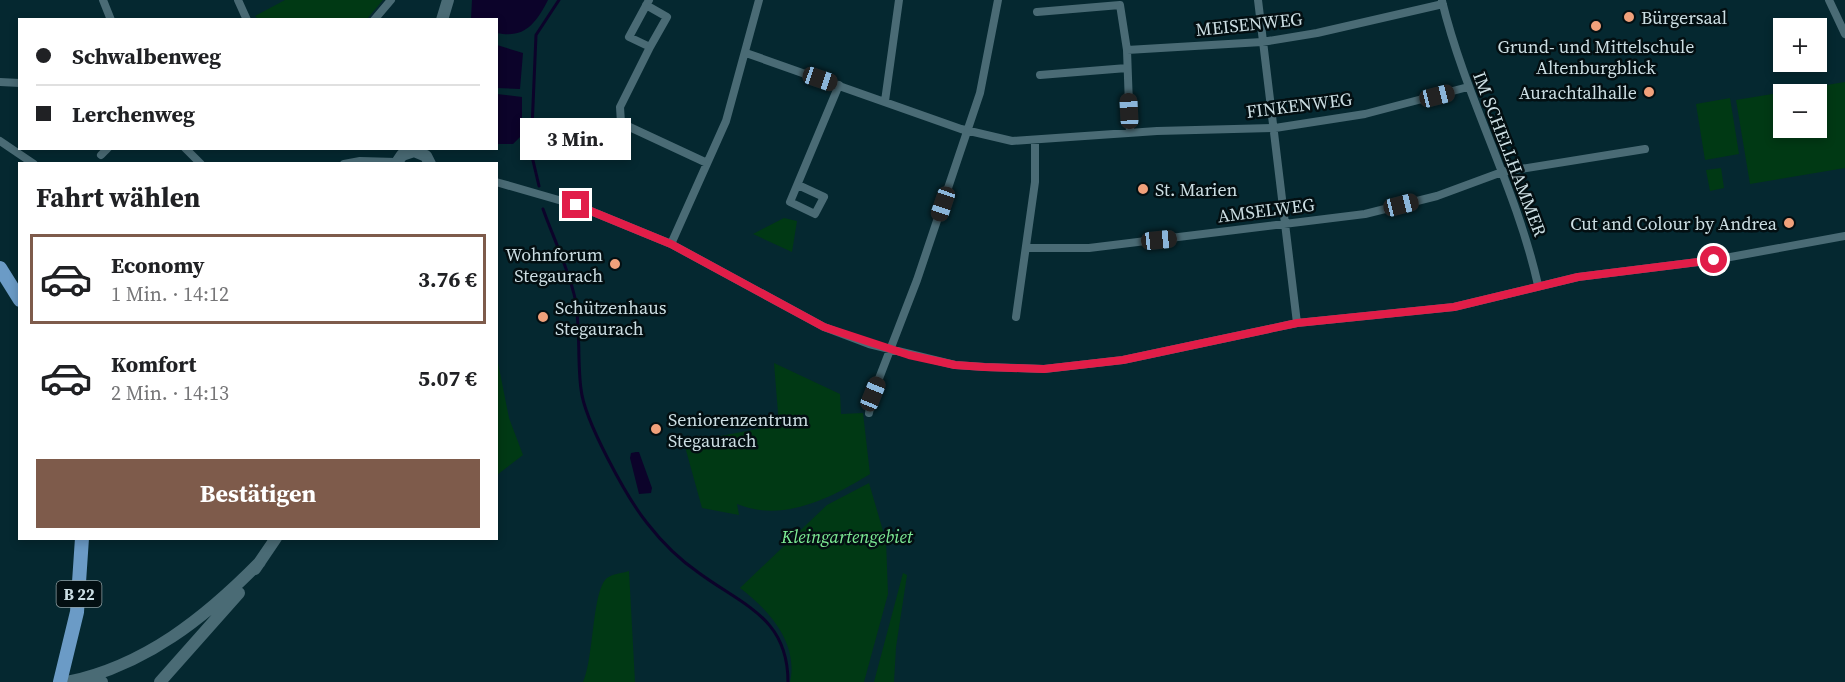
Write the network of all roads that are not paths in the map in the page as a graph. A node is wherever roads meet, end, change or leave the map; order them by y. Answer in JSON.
{"nodes":[{"id":1,"x":103,"y":0,"type":"edge"},
{"id":2,"x":238,"y":0,"type":"edge"},
{"id":3,"x":391,"y":0,"type":"edge"},
{"id":4,"x":448,"y":0,"type":"edge"},
{"id":5,"x":759,"y":0,"type":"edge"},
{"id":6,"x":898,"y":0,"type":"edge"},
{"id":7,"x":998,"y":0,"type":"edge"},
{"id":8,"x":1258,"y":0,"type":"edge"},
{"id":9,"x":1829,"y":0,"type":"edge"},
{"id":10,"x":1442,"y":2,"type":"edge"},
{"id":11,"x":648,"y":3,"type":"edge"},
{"id":12,"x":1037,"y":12,"type":"dead end"},
{"id":13,"x":110,"y":18,"type":"edge"},
{"id":14,"x":246,"y":18,"type":"edge"},
{"id":15,"x":376,"y":18,"type":"edge"},
{"id":16,"x":443,"y":18,"type":"edge"},
{"id":17,"x":1845,"y":34,"type":"edge"},
{"id":18,"x":1262,"y":42,"type":"junction"},
{"id":19,"x":650,"y":47,"type":"junction"},
{"id":20,"x":1127,"y":50,"type":"junction"},
{"id":21,"x":746,"y":53,"type":"junction"},
{"id":22,"x":1127,"y":68,"type":"junction"},
{"id":23,"x":1040,"y":75,"type":"dead end"},
{"id":24,"x":0,"y":82,"type":"edge"},
{"id":25,"x":18,"y":83,"type":"edge"},
{"id":26,"x":839,"y":85,"type":"junction"},
{"id":27,"x":1467,"y":87,"type":"junction"},
{"id":28,"x":885,"y":101,"type":"junction"},
{"id":29,"x":1275,"y":128,"type":"junction"},
{"id":30,"x":967,"y":130,"type":"junction"},
{"id":31,"x":1130,"y":133,"type":"junction"},
{"id":32,"x":0,"y":141,"type":"edge"},
{"id":33,"x":1035,"y":141,"type":"junction"},
{"id":34,"x":1645,"y":149,"type":"dead end"},
{"id":35,"x":106,"y":150,"type":"edge"},
{"id":36,"x":187,"y":150,"type":"edge"},
{"id":37,"x":416,"y":150,"type":"edge"},
{"id":38,"x":101,"y":155,"type":"dead end"},
{"id":39,"x":31,"y":162,"type":"edge"},
{"id":40,"x":199,"y":162,"type":"edge"},
{"id":41,"x":355,"y":162,"type":"edge"},
{"id":42,"x":370,"y":162,"type":"edge"},
{"id":43,"x":397,"y":162,"type":"edge"},
{"id":44,"x":428,"y":162,"type":"edge"},
{"id":45,"x":707,"y":163,"type":"junction"},
{"id":46,"x":1502,"y":172,"type":"junction"},
{"id":47,"x":498,"y":183,"type":"edge"},
{"id":48,"x":798,"y":185,"type":"dead end"},
{"id":49,"x":1284,"y":225,"type":"junction"},
{"id":50,"x":1845,"y":236,"type":"edge"},
{"id":51,"x":671,"y":244,"type":"junction"},
{"id":52,"x":1027,"y":248,"type":"junction"},
{"id":53,"x":0,"y":268,"type":"edge"},
{"id":54,"x":1538,"y":285,"type":"junction"},
{"id":55,"x":18,"y":297,"type":"edge"},
{"id":56,"x":1016,"y":317,"type":"dead end"},
{"id":57,"x":1297,"y":323,"type":"junction"},
{"id":58,"x":890,"y":350,"type":"junction"},
{"id":59,"x":869,"y":413,"type":"dead end"},
{"id":60,"x":82,"y":540,"type":"edge"},
{"id":61,"x":275,"y":540,"type":"edge"},
{"id":62,"x":260,"y":562,"type":"junction"},
{"id":63,"x":66,"y":682,"type":"edge"},
{"id":64,"x":102,"y":682,"type":"edge"},
{"id":65,"x":160,"y":682,"type":"edge"}],
"edges":[{"from":1,"to":13,"type":"street"},
{"from":2,"to":14,"type":"street"},
{"from":3,"to":15,"type":"street"},
{"from":4,"to":16,"type":"main road"},
{"from":5,"to":21,"type":"street"},
{"from":6,"to":28,"type":"street"},
{"from":7,"to":30,"type":"street"},
{"from":8,"to":18,"type":"street"},
{"from":9,"to":17,"type":"street"},
{"from":10,"to":18,"type":"street","name":"MEISENWEG"},
{"from":10,"to":27,"type":"street","name":"IM SCHELLHAMMER"},
{"from":11,"to":19,"type":"street"},
{"from":11,"to":19,"type":"street"},
{"from":12,"to":20,"type":"street"},
{"from":18,"to":20,"type":"street","name":"MEISENWEG"},
{"from":18,"to":29,"type":"street"},
{"from":19,"to":45,"type":"street"},
{"from":20,"to":22,"type":"street"},
{"from":21,"to":26,"type":"street","name":"FINKENWEG"},
{"from":21,"to":45,"type":"street"},
{"from":22,"to":23,"type":"street"},
{"from":22,"to":31,"type":"street"},
{"from":24,"to":25,"type":"street"},
{"from":26,"to":28,"type":"street","name":"FINKENWEG"},
{"from":26,"to":48,"type":"street"},
{"from":27,"to":29,"type":"street","name":"FINKENWEG"},
{"from":27,"to":46,"type":"street","name":"IM SCHELLHAMMER"},
{"from":28,"to":30,"type":"street","name":"FINKENWEG"},
{"from":29,"to":31,"type":"street","name":"FINKENWEG"},
{"from":29,"to":49,"type":"street"},
{"from":30,"to":33,"type":"street","name":"FINKENWEG"},
{"from":30,"to":58,"type":"street"},
{"from":31,"to":33,"type":"street","name":"FINKENWEG"},
{"from":32,"to":39,"type":"street"},
{"from":33,"to":52,"type":"street"},
{"from":34,"to":46,"type":"street","name":"AMSELWEG"},
{"from":35,"to":38,"type":"street"},
{"from":36,"to":40,"type":"street"},
{"from":37,"to":43,"type":"main road"},
{"from":37,"to":44,"type":"main road"},
{"from":41,"to":42,"type":"street"},
{"from":45,"to":51,"type":"street"},
{"from":46,"to":49,"type":"street","name":"AMSELWEG"},
{"from":46,"to":54,"type":"street","name":"IM SCHELLHAMMER"},
{"from":47,"to":51,"type":"street"},
{"from":49,"to":52,"type":"street","name":"AMSELWEG"},
{"from":49,"to":57,"type":"street"},
{"from":50,"to":54,"type":"street"},
{"from":51,"to":58,"type":"street"},
{"from":52,"to":56,"type":"street"},
{"from":53,"to":55,"type":"main road"},
{"from":54,"to":57,"type":"street"},
{"from":57,"to":58,"type":"street"},
{"from":58,"to":59,"type":"street"},
{"from":60,"to":63,"type":"main road","number":"B 22"},
{"from":61,"to":62,"type":"main road"},
{"from":62,"to":63,"type":"main road"},
{"from":62,"to":65,"type":"main road"},
{"from":63,"to":64,"type":"main road"}]}
